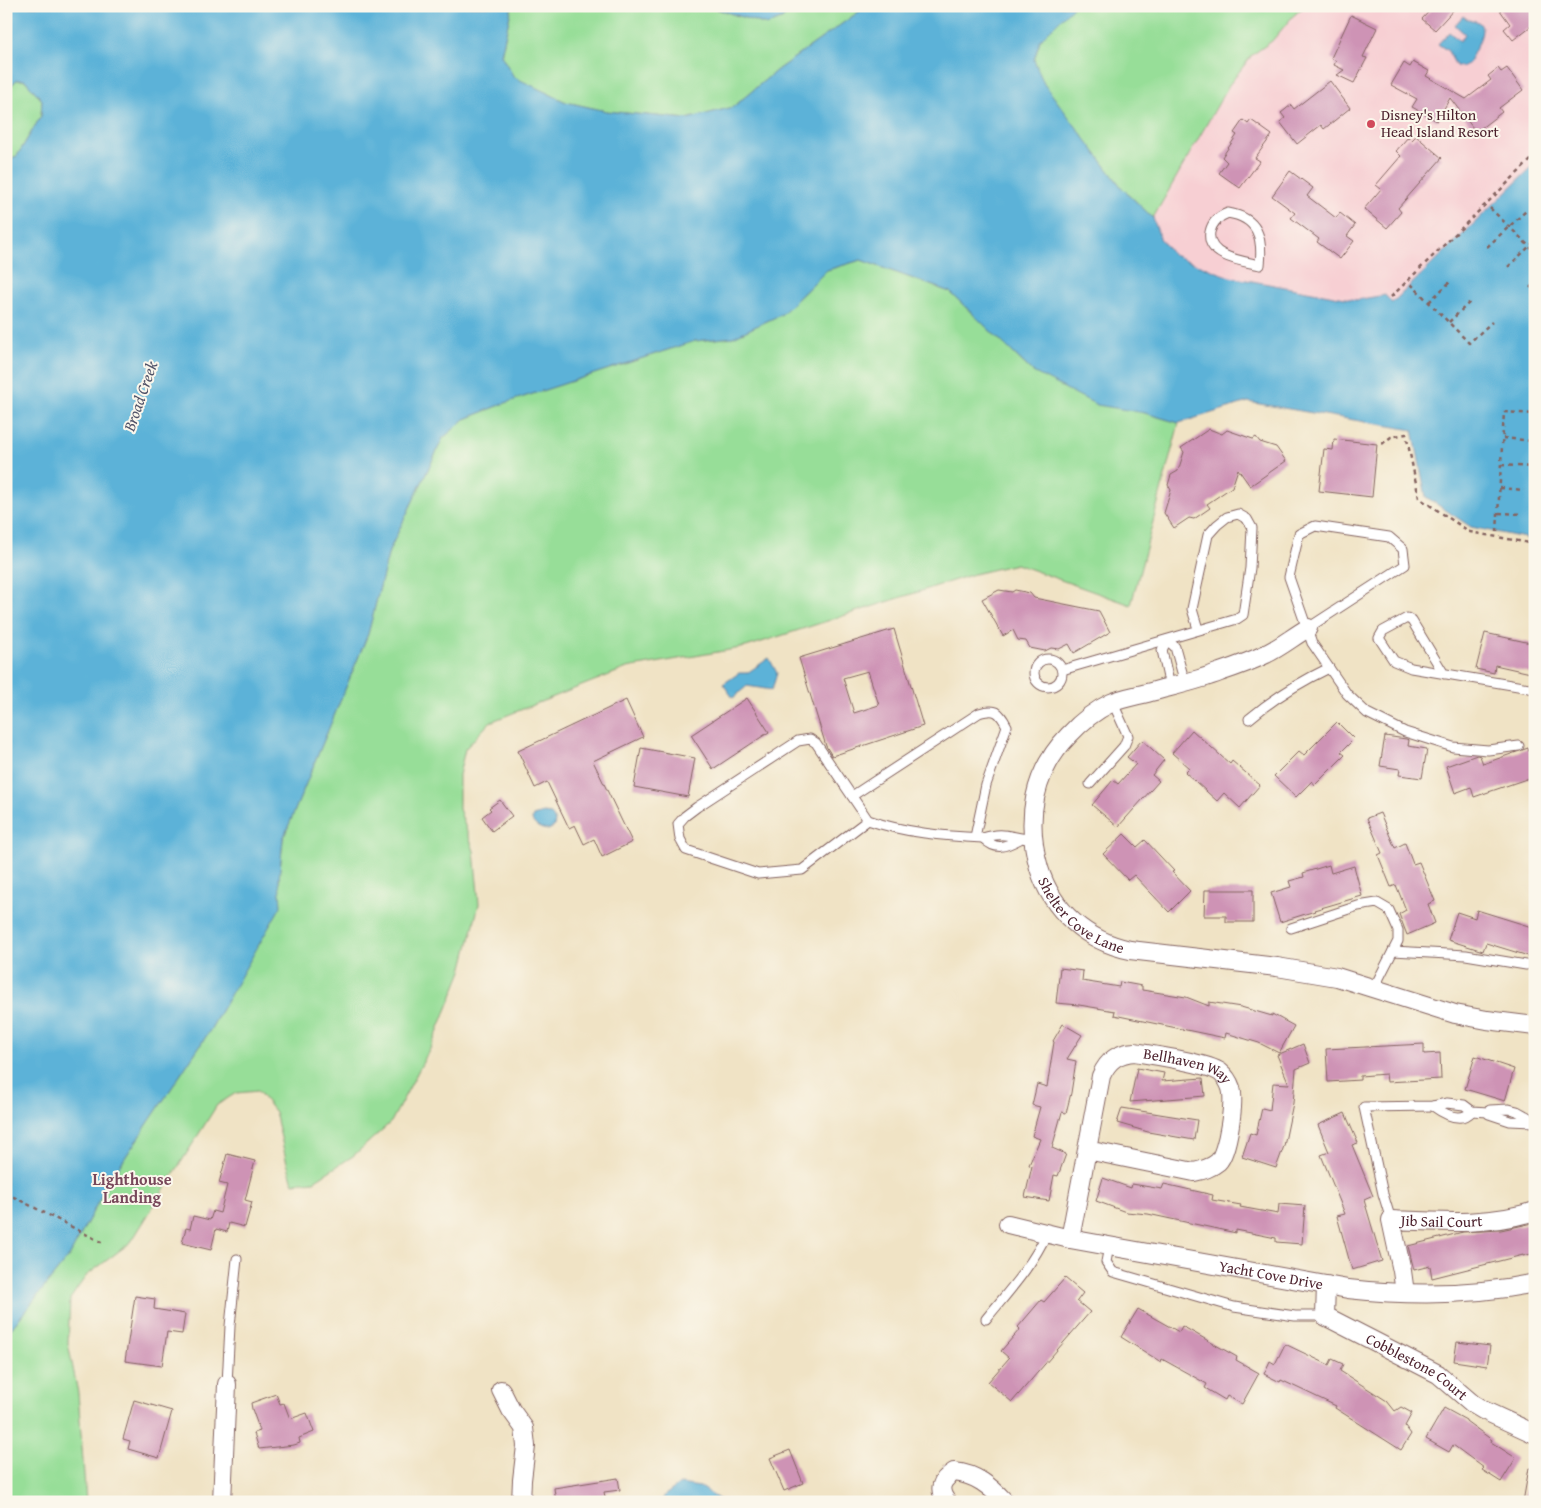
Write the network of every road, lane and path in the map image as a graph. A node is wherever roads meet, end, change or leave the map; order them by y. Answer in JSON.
{"nodes":[{"id":1,"x":1535,"y":156,"type":"edge"},
{"id":2,"x":1490,"y":208,"type":"dead end"},
{"id":3,"x":1526,"y":211,"type":"dead end"},
{"id":4,"x":1509,"y":226,"type":"junction"},
{"id":5,"x":1535,"y":241,"type":"edge"},
{"id":6,"x":1529,"y":246,"type":"junction"},
{"id":7,"x":1487,"y":247,"type":"dead end"},
{"id":8,"x":1535,"y":252,"type":"edge"},
{"id":9,"x":1260,"y":264,"type":"joint"},
{"id":10,"x":1508,"y":267,"type":"dead end"},
{"id":11,"x":1452,"y":280,"type":"dead end"},
{"id":12,"x":1535,"y":283,"type":"edge"},
{"id":13,"x":1412,"y":284,"type":"dead end"},
{"id":14,"x":1530,"y":288,"type":"dead end"},
{"id":15,"x":1391,"y":297,"type":"dead end"},
{"id":16,"x":1429,"y":302,"type":"junction"},
{"id":17,"x":1470,"y":302,"type":"dead end"},
{"id":18,"x":1448,"y":322,"type":"junction"},
{"id":19,"x":1492,"y":322,"type":"dead end"},
{"id":20,"x":1534,"y":414,"type":"dead end"},
{"id":21,"x":1503,"y":438,"type":"junction"},
{"id":22,"x":1533,"y":440,"type":"dead end"},
{"id":23,"x":1382,"y":444,"type":"dead end"},
{"id":24,"x":1502,"y":465,"type":"junction"},
{"id":25,"x":1532,"y":467,"type":"dead end"},
{"id":26,"x":1500,"y":488,"type":"junction"},
{"id":27,"x":1524,"y":490,"type":"dead end"},
{"id":28,"x":1498,"y":513,"type":"junction"},
{"id":29,"x":1523,"y":514,"type":"dead end"},
{"id":30,"x":1497,"y":532,"type":"dead end"},
{"id":31,"x":1535,"y":544,"type":"edge"},
{"id":32,"x":1308,"y":628,"type":"junction"},
{"id":33,"x":1198,"y":629,"type":"junction"},
{"id":34,"x":1167,"y":640,"type":"junction"},
{"id":35,"x":1329,"y":668,"type":"junction"},
{"id":36,"x":1062,"y":670,"type":"dead end"},
{"id":37,"x":1444,"y":674,"type":"junction"},
{"id":38,"x":1178,"y":685,"type":"junction"},
{"id":39,"x":1535,"y":689,"type":"edge"},
{"id":40,"x":1112,"y":703,"type":"junction"},
{"id":41,"x":1249,"y":719,"type":"dead end"},
{"id":42,"x":1519,"y":746,"type":"dead end"},
{"id":43,"x":1090,"y":784,"type":"dead end"},
{"id":44,"x":852,"y":796,"type":"junction"},
{"id":45,"x":868,"y":820,"type":"junction"},
{"id":46,"x":979,"y":838,"type":"junction"},
{"id":47,"x":1027,"y":839,"type":"junction"},
{"id":48,"x":1291,"y":928,"type":"dead end"},
{"id":49,"x":1393,"y":951,"type":"junction"},
{"id":50,"x":1526,"y":965,"type":"dead end"},
{"id":51,"x":1374,"y":988,"type":"junction"},
{"id":52,"x":1535,"y":1026,"type":"edge"},
{"id":53,"x":1535,"y":1122,"type":"edge"},
{"id":54,"x":1087,"y":1150,"type":"junction"},
{"id":55,"x":6,"y":1193,"type":"edge"},
{"id":56,"x":1535,"y":1211,"type":"edge"},
{"id":57,"x":1391,"y":1220,"type":"junction"},
{"id":58,"x":1008,"y":1224,"type":"dead end"},
{"id":59,"x":1047,"y":1233,"type":"junction"},
{"id":60,"x":1070,"y":1239,"type":"junction"},
{"id":61,"x":103,"y":1243,"type":"dead end"},
{"id":62,"x":1109,"y":1246,"type":"junction"},
{"id":63,"x":237,"y":1259,"type":"dead end"},
{"id":64,"x":1535,"y":1283,"type":"edge"},
{"id":65,"x":1326,"y":1286,"type":"junction"},
{"id":66,"x":1405,"y":1293,"type":"junction"},
{"id":67,"x":1325,"y":1316,"type":"junction"},
{"id":68,"x":986,"y":1319,"type":"dead end"},
{"id":69,"x":227,"y":1384,"type":"joint"},
{"id":70,"x":501,"y":1390,"type":"dead end"},
{"id":71,"x":1535,"y":1434,"type":"edge"},
{"id":72,"x":222,"y":1502,"type":"edge"},
{"id":73,"x":521,"y":1502,"type":"edge"},
{"id":74,"x":947,"y":1502,"type":"edge"},
{"id":75,"x":1005,"y":1502,"type":"edge"}],
"edges":[{"from":1,"to":15,"type":"path"},
{"from":2,"to":4,"type":"path"},
{"from":3,"to":4,"type":"path"},
{"from":4,"to":6,"type":"path"},
{"from":4,"to":7,"type":"path"},
{"from":5,"to":6,"type":"path"},
{"from":6,"to":8,"type":"path"},
{"from":6,"to":10,"type":"path"},
{"from":9,"to":9,"type":"lane"},
{"from":11,"to":16,"type":"path"},
{"from":12,"to":14,"type":"path"},
{"from":13,"to":16,"type":"path"},
{"from":16,"to":18,"type":"path"},
{"from":17,"to":18,"type":"path"},
{"from":18,"to":19,"type":"path"},
{"from":20,"to":21,"type":"path"},
{"from":21,"to":22,"type":"path"},
{"from":21,"to":24,"type":"path"},
{"from":23,"to":31,"type":"path"},
{"from":24,"to":25,"type":"path"},
{"from":24,"to":26,"type":"path"},
{"from":26,"to":27,"type":"path"},
{"from":26,"to":28,"type":"path"},
{"from":28,"to":29,"type":"path"},
{"from":28,"to":30,"type":"path"},
{"from":32,"to":32,"type":"lane"},
{"from":32,"to":35,"type":"lane"},
{"from":32,"to":38,"type":"street","name":"Shelter Cove Lane"},
{"from":33,"to":33,"type":"lane"},
{"from":33,"to":34,"type":"lane"},
{"from":34,"to":36,"type":"lane"},
{"from":34,"to":38,"type":"lane"},
{"from":34,"to":38,"type":"lane"},
{"from":35,"to":41,"type":"lane"},
{"from":35,"to":42,"type":"lane"},
{"from":37,"to":37,"type":"lane"},
{"from":37,"to":39,"type":"lane"},
{"from":38,"to":40,"type":"street","name":"Shelter Cove Lane"},
{"from":40,"to":43,"type":"lane"},
{"from":40,"to":47,"type":"street","name":"Shelter Cove Lane"},
{"from":44,"to":45,"type":"lane"},
{"from":44,"to":45,"type":"lane"},
{"from":44,"to":46,"type":"lane"},
{"from":45,"to":46,"type":"lane"},
{"from":46,"to":47,"type":"lane"},
{"from":47,"to":51,"type":"street","name":"Shelter Cove Lane"},
{"from":48,"to":49,"type":"lane"},
{"from":49,"to":50,"type":"lane"},
{"from":49,"to":51,"type":"lane"},
{"from":51,"to":52,"type":"street","name":"Shelter Cove Lane"},
{"from":53,"to":57,"type":"lane"},
{"from":54,"to":54,"type":"street","name":"Bellhaven Way"},
{"from":54,"to":60,"type":"street","name":"Bellhaven Way"},
{"from":55,"to":61,"type":"path"},
{"from":56,"to":57,"type":"street","name":"Jib Sail Court"},
{"from":57,"to":66,"type":"street","name":"Jib Sail Court"},
{"from":58,"to":59,"type":"street","name":"Yacht Cove Drive"},
{"from":59,"to":60,"type":"street","name":"Yacht Cove Drive"},
{"from":59,"to":68,"type":"lane"},
{"from":60,"to":62,"type":"street","name":"Yacht Cove Drive"},
{"from":62,"to":65,"type":"street","name":"Yacht Cove Drive"},
{"from":62,"to":67,"type":"lane"},
{"from":63,"to":69,"type":"lane"},
{"from":64,"to":66,"type":"street","name":"Yacht Cove Drive"},
{"from":65,"to":66,"type":"street","name":"Yacht Cove Drive"},
{"from":65,"to":67,"type":"street"},
{"from":67,"to":71,"type":"street","name":"Cobblestone Court"},
{"from":69,"to":72,"type":"street"},
{"from":70,"to":73,"type":"street"},
{"from":74,"to":75,"type":"street"}]}
